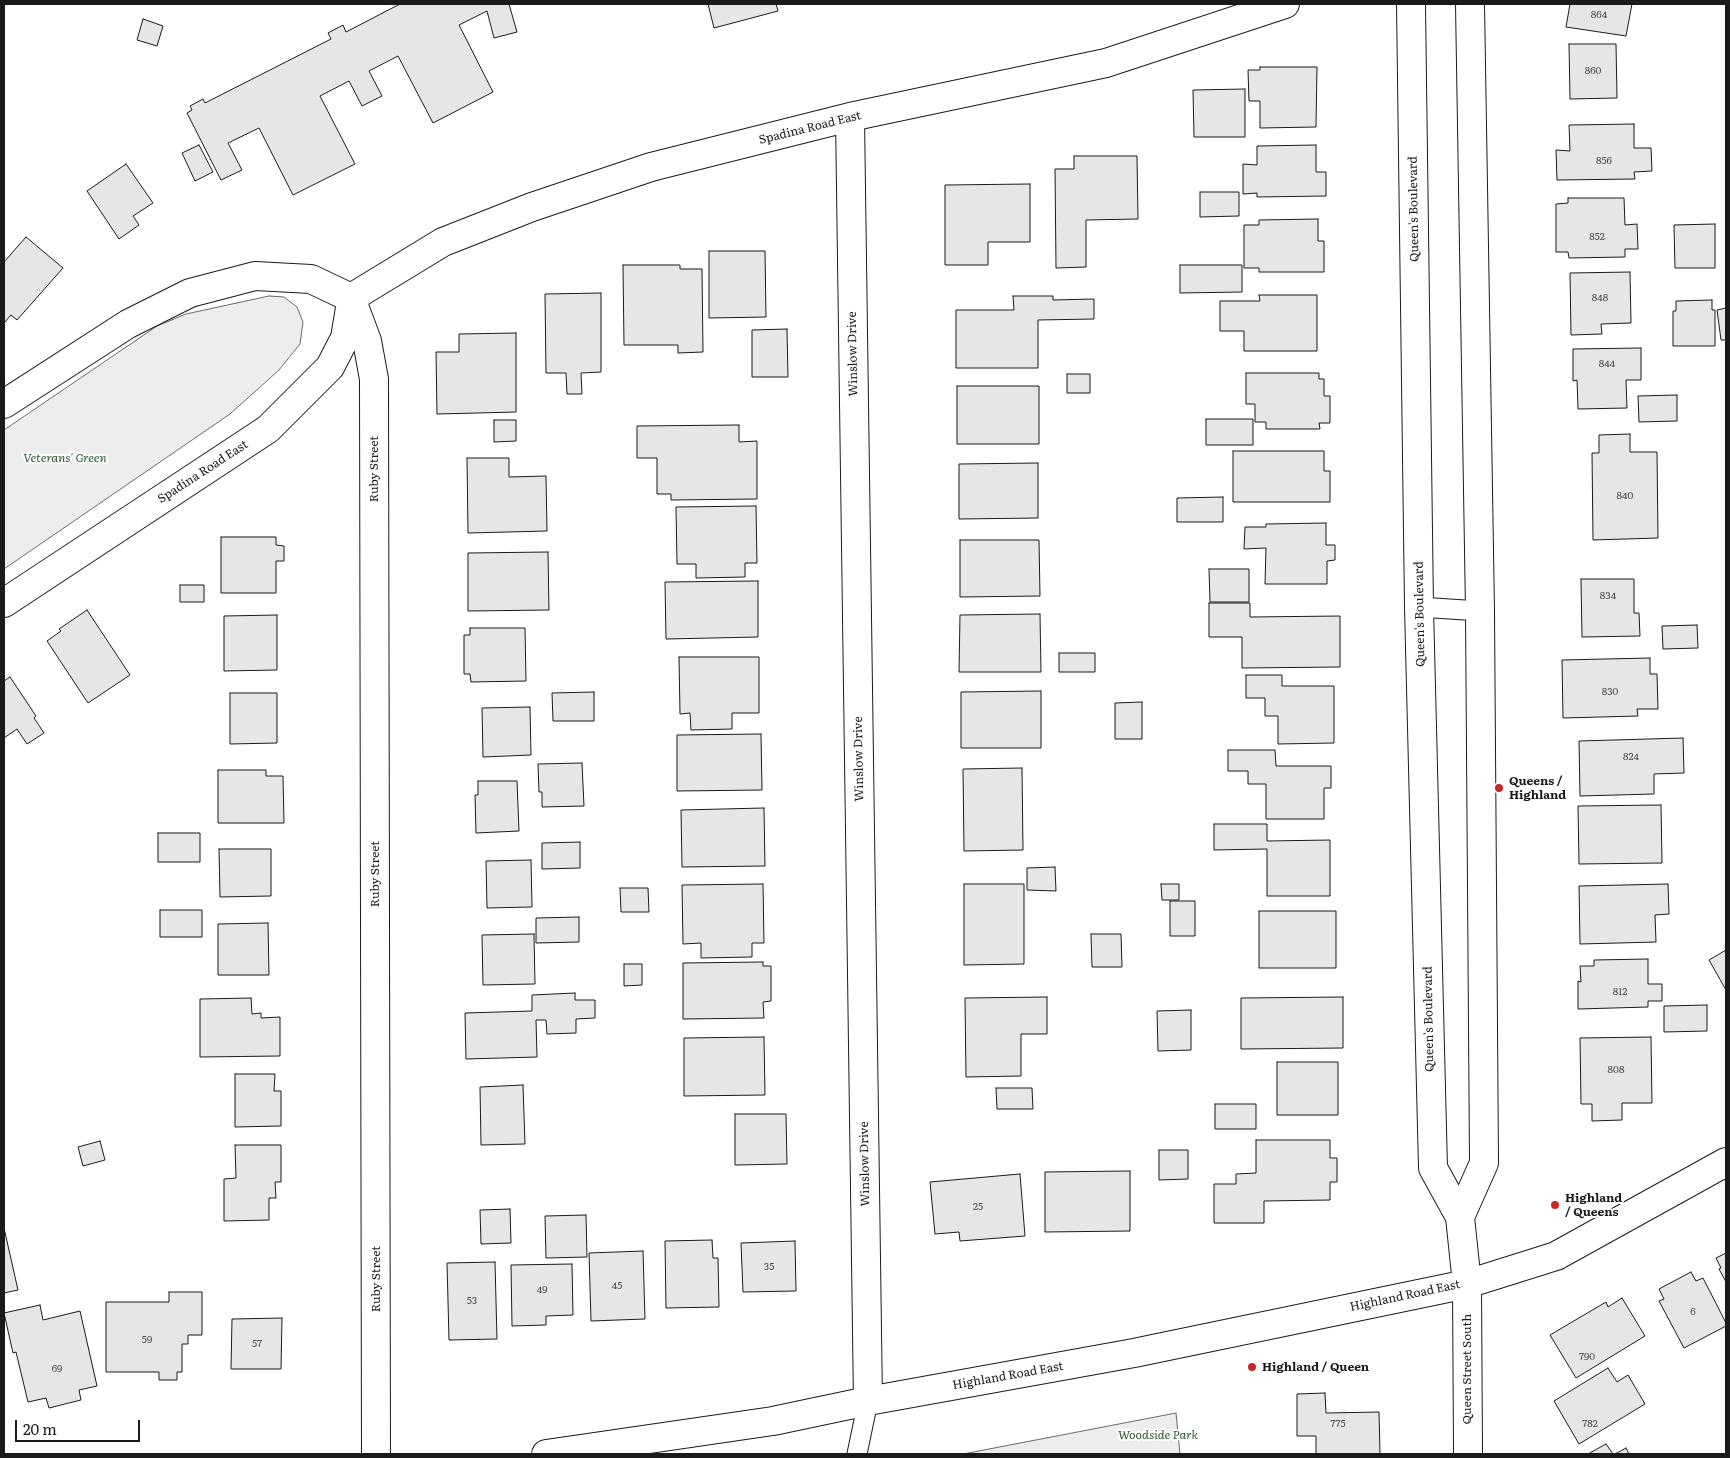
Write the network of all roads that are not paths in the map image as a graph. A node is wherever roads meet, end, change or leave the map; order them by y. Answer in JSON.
{"nodes":[{"id":1,"x":1285,"y":4,"type":"edge"},
{"id":2,"x":1411,"y":4,"type":"edge"},
{"id":3,"x":1470,"y":4,"type":"edge"},
{"id":4,"x":850,"y":117,"type":"junction"},
{"id":5,"x":351,"y":298,"type":"junction"},
{"id":6,"x":4,"y":404,"type":"edge"},
{"id":7,"x":4,"y":603,"type":"edge"},
{"id":8,"x":1419,"y":607,"type":"junction"},
{"id":9,"x":1480,"y":611,"type":"junction"},
{"id":10,"x":1726,"y":1162,"type":"edge"},
{"id":11,"x":1460,"y":1216,"type":"junction"},
{"id":12,"x":1467,"y":1284,"type":"junction"},
{"id":13,"x":868,"y":1402,"type":"junction"},
{"id":14,"x":376,"y":1454,"type":"edge"},
{"id":15,"x":546,"y":1454,"type":"edge"},
{"id":16,"x":858,"y":1454,"type":"edge"},
{"id":17,"x":1468,"y":1454,"type":"edge"}],
"edges":[{"from":1,"to":4,"type":"street","name":"Spadina Road East"},
{"from":2,"to":8,"type":"street","name":"Queen's Boulevard"},
{"from":3,"to":9,"type":"street"},
{"from":4,"to":5,"type":"street","name":"Spadina Road East"},
{"from":4,"to":13,"type":"street","name":"Winslow Drive"},
{"from":5,"to":6,"type":"street"},
{"from":5,"to":7,"type":"street","name":"Spadina Road East"},
{"from":5,"to":14,"type":"street","name":"Ruby Street"},
{"from":8,"to":9,"type":"lane"},
{"from":8,"to":11,"type":"street","name":"Queen's Boulevard"},
{"from":9,"to":11,"type":"street"},
{"from":10,"to":12,"type":"street","name":"Highland Road East"},
{"from":11,"to":12,"type":"street","name":"Queen's Boulevard"},
{"from":12,"to":13,"type":"street","name":"Highland Road East"},
{"from":12,"to":17,"type":"street","name":"Queen Street South"},
{"from":13,"to":15,"type":"street","name":"Highland Road East"},
{"from":13,"to":16,"type":"lane"}]}
